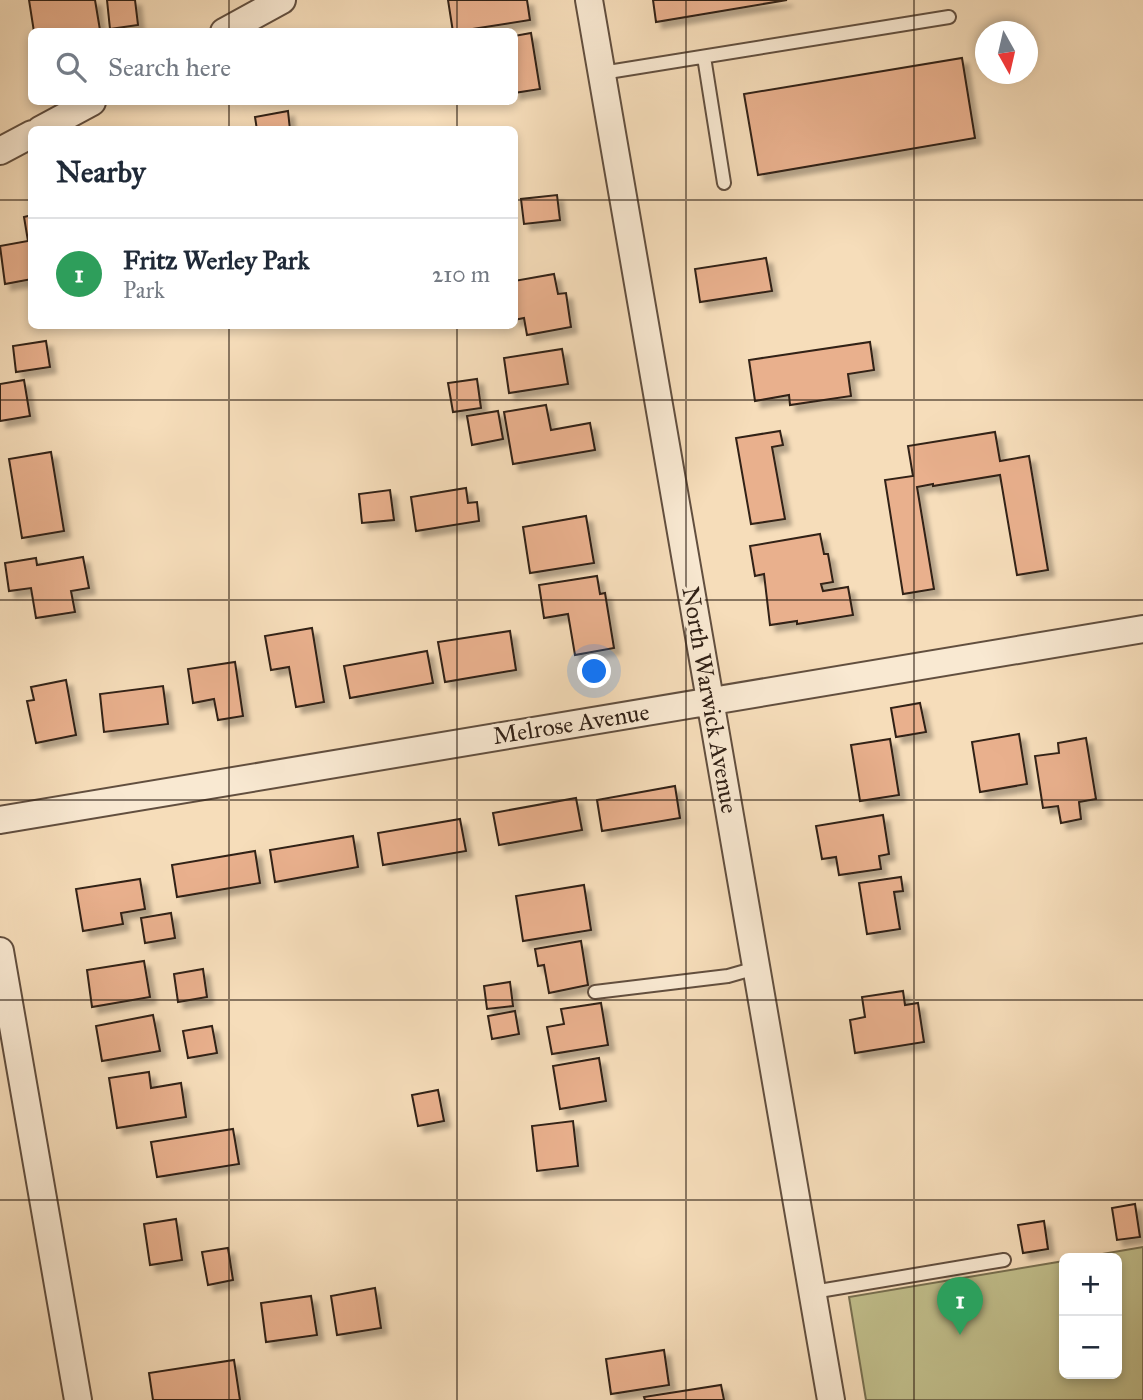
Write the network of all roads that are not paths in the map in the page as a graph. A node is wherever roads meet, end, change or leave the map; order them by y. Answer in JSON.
{"nodes":[{"id":1,"x":282,"y":0,"type":"edge"},
{"id":2,"x":589,"y":0,"type":"edge"},
{"id":3,"x":949,"y":17,"type":"dead end"},
{"id":4,"x":230,"y":28,"type":"edge"},
{"id":5,"x":704,"y":57,"type":"junction"},
{"id":6,"x":602,"y":74,"type":"junction"},
{"id":7,"x":87,"y":105,"type":"edge"},
{"id":8,"x":48,"y":126,"type":"edge"},
{"id":9,"x":28,"y":136,"type":"edge"},
{"id":10,"x":0,"y":151,"type":"edge"},
{"id":11,"x":724,"y":183,"type":"dead end"},
{"id":12,"x":1143,"y":629,"type":"edge"},
{"id":13,"x":710,"y":701,"type":"junction"},
{"id":14,"x":0,"y":820,"type":"edge"},
{"id":15,"x":0,"y":951,"type":"edge"},
{"id":16,"x":757,"y":968,"type":"junction"},
{"id":17,"x":595,"y":992,"type":"dead end"},
{"id":18,"x":1004,"y":1260,"type":"dead end"},
{"id":19,"x":813,"y":1292,"type":"junction"},
{"id":20,"x":78,"y":1400,"type":"edge"},
{"id":21,"x":831,"y":1400,"type":"edge"}],
"edges":[{"from":1,"to":4,"type":"street"},
{"from":2,"to":6,"type":"street","name":"North Warwick Avenue"},
{"from":3,"to":5,"type":"lane"},
{"from":5,"to":6,"type":"lane"},
{"from":5,"to":11,"type":"lane"},
{"from":6,"to":13,"type":"street","name":"North Warwick Avenue"},
{"from":7,"to":8,"type":"street"},
{"from":9,"to":10,"type":"street"},
{"from":12,"to":13,"type":"street","name":"Melrose Avenue"},
{"from":13,"to":14,"type":"street","name":"Melrose Avenue"},
{"from":13,"to":16,"type":"street","name":"North Warwick Avenue"},
{"from":15,"to":20,"type":"street"},
{"from":16,"to":17,"type":"lane"},
{"from":16,"to":19,"type":"street","name":"North Warwick Avenue"},
{"from":18,"to":19,"type":"lane"},
{"from":19,"to":21,"type":"street","name":"North Warwick Avenue"}]}
